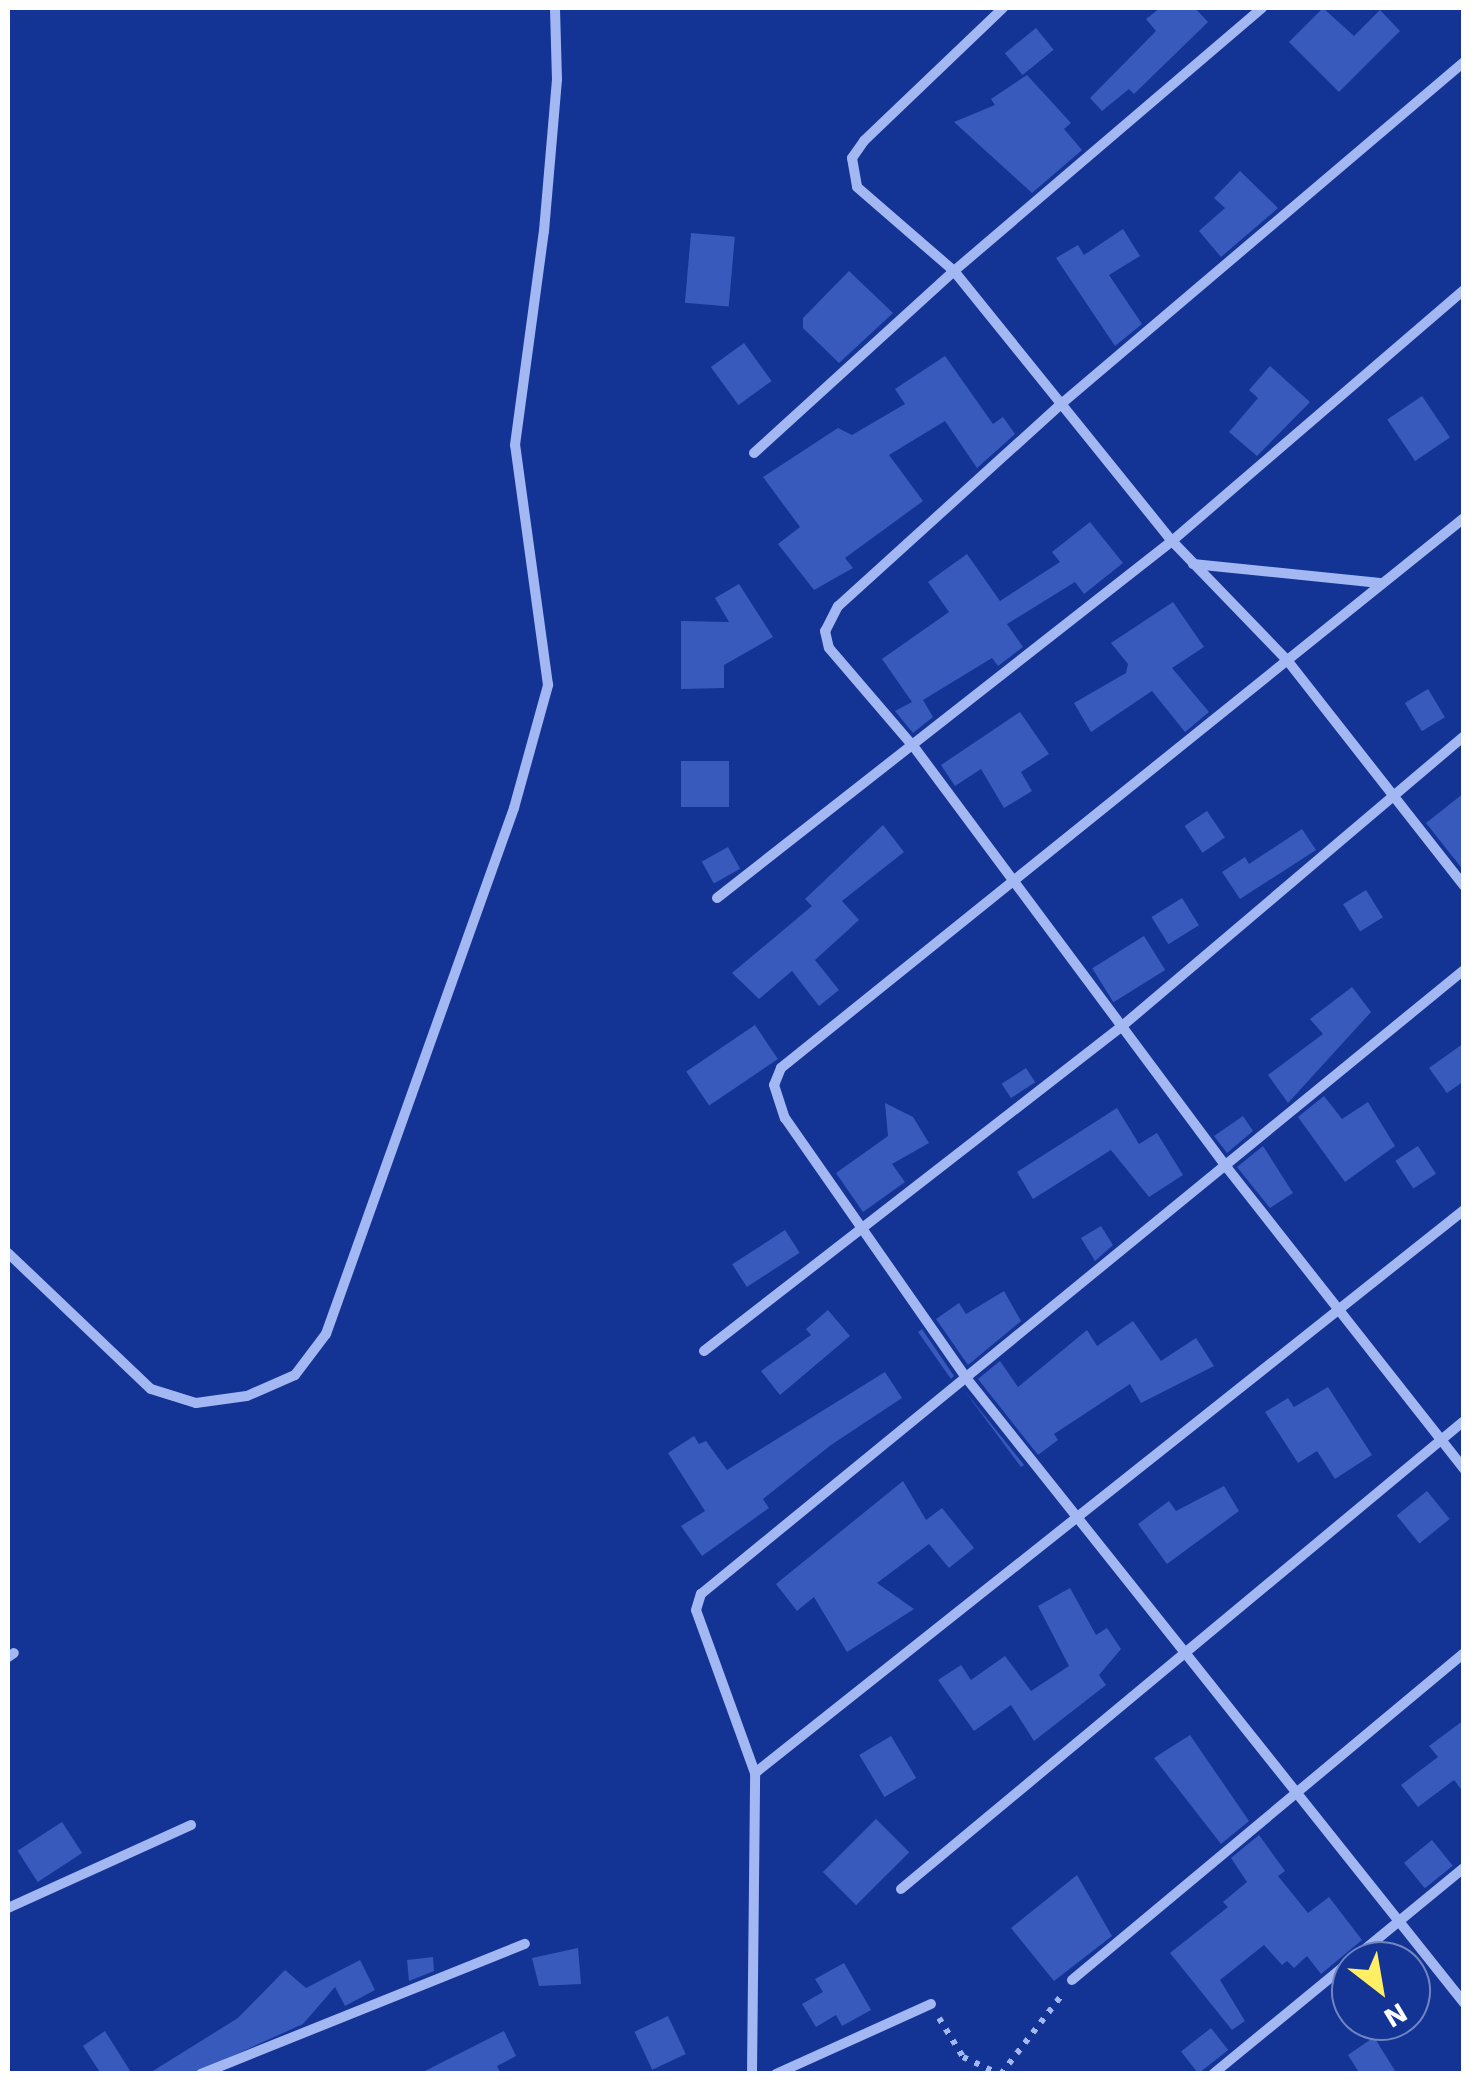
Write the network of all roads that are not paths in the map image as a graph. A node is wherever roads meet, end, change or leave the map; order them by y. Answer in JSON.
{"nodes":[{"id":1,"x":555,"y":8,"type":"edge"},
{"id":2,"x":1003,"y":8,"type":"edge"},
{"id":3,"x":1262,"y":8,"type":"edge"},
{"id":4,"x":1464,"y":62,"type":"edge"},
{"id":5,"x":954,"y":271,"type":"junction"},
{"id":6,"x":1464,"y":290,"type":"edge"},
{"id":7,"x":1060,"y":404,"type":"junction"},
{"id":8,"x":754,"y":453,"type":"dead end"},
{"id":9,"x":1464,"y":518,"type":"edge"},
{"id":10,"x":1172,"y":542,"type":"junction"},
{"id":11,"x":1194,"y":564,"type":"junction"},
{"id":12,"x":1381,"y":583,"type":"junction"},
{"id":13,"x":1287,"y":660,"type":"junction"},
{"id":14,"x":1464,"y":736,"type":"edge"},
{"id":15,"x":914,"y":747,"type":"junction"},
{"id":16,"x":1390,"y":796,"type":"junction"},
{"id":17,"x":1012,"y":882,"type":"junction"},
{"id":18,"x":1464,"y":886,"type":"edge"},
{"id":19,"x":717,"y":898,"type":"dead end"},
{"id":20,"x":1464,"y":970,"type":"edge"},
{"id":21,"x":1121,"y":1027,"type":"junction"},
{"id":22,"x":1228,"y":1169,"type":"junction"},
{"id":23,"x":1464,"y":1210,"type":"edge"},
{"id":24,"x":861,"y":1231,"type":"junction"},
{"id":25,"x":8,"y":1253,"type":"edge"},
{"id":26,"x":1340,"y":1311,"type":"junction"},
{"id":27,"x":704,"y":1351,"type":"dead end"},
{"id":28,"x":966,"y":1379,"type":"junction"},
{"id":29,"x":1464,"y":1421,"type":"edge"},
{"id":30,"x":1440,"y":1440,"type":"junction"},
{"id":31,"x":1464,"y":1469,"type":"edge"},
{"id":32,"x":1076,"y":1518,"type":"junction"},
{"id":33,"x":1186,"y":1652,"type":"junction"},
{"id":34,"x":1464,"y":1653,"type":"edge"},
{"id":35,"x":755,"y":1773,"type":"junction"},
{"id":36,"x":1296,"y":1792,"type":"junction"},
{"id":37,"x":191,"y":1826,"type":"dead end"},
{"id":38,"x":1464,"y":1868,"type":"edge"},
{"id":39,"x":901,"y":1889,"type":"dead end"},
{"id":40,"x":8,"y":1908,"type":"edge"},
{"id":41,"x":1400,"y":1921,"type":"junction"},
{"id":42,"x":525,"y":1944,"type":"dead end"},
{"id":43,"x":1072,"y":1980,"type":"road end"},
{"id":44,"x":1464,"y":2003,"type":"edge"},
{"id":45,"x":931,"y":2004,"type":"road end"},
{"id":46,"x":201,"y":2074,"type":"edge"},
{"id":47,"x":752,"y":2074,"type":"edge"},
{"id":48,"x":776,"y":2074,"type":"edge"},
{"id":49,"x":1213,"y":2074,"type":"edge"}],
"edges":[{"from":1,"to":25,"type":"street"},
{"from":2,"to":5,"type":"street"},
{"from":3,"to":5,"type":"street"},
{"from":4,"to":7,"type":"street"},
{"from":5,"to":7,"type":"street"},
{"from":5,"to":8,"type":"street"},
{"from":6,"to":10,"type":"street"},
{"from":7,"to":10,"type":"street"},
{"from":7,"to":15,"type":"street"},
{"from":9,"to":12,"type":"street"},
{"from":10,"to":11,"type":"street"},
{"from":10,"to":15,"type":"street"},
{"from":11,"to":12,"type":"street"},
{"from":11,"to":13,"type":"street"},
{"from":12,"to":13,"type":"street"},
{"from":13,"to":16,"type":"street"},
{"from":13,"to":17,"type":"street"},
{"from":14,"to":16,"type":"street"},
{"from":15,"to":17,"type":"street"},
{"from":15,"to":19,"type":"street"},
{"from":16,"to":18,"type":"street"},
{"from":16,"to":21,"type":"street"},
{"from":17,"to":21,"type":"street"},
{"from":17,"to":24,"type":"street"},
{"from":20,"to":22,"type":"street"},
{"from":21,"to":22,"type":"street"},
{"from":21,"to":24,"type":"street"},
{"from":22,"to":26,"type":"street"},
{"from":22,"to":28,"type":"street"},
{"from":23,"to":26,"type":"street"},
{"from":24,"to":27,"type":"street"},
{"from":24,"to":28,"type":"street"},
{"from":26,"to":30,"type":"street"},
{"from":26,"to":32,"type":"street"},
{"from":28,"to":32,"type":"street"},
{"from":28,"to":35,"type":"street"},
{"from":29,"to":30,"type":"street"},
{"from":30,"to":31,"type":"street"},
{"from":30,"to":33,"type":"street"},
{"from":32,"to":33,"type":"street"},
{"from":32,"to":35,"type":"street"},
{"from":33,"to":36,"type":"street"},
{"from":33,"to":39,"type":"street"},
{"from":34,"to":36,"type":"street"},
{"from":35,"to":47,"type":"street"},
{"from":36,"to":41,"type":"street"},
{"from":36,"to":43,"type":"street"},
{"from":37,"to":40,"type":"street"},
{"from":38,"to":41,"type":"street"},
{"from":41,"to":44,"type":"street"},
{"from":41,"to":49,"type":"street"},
{"from":42,"to":46,"type":"street"},
{"from":45,"to":48,"type":"street"}]}
